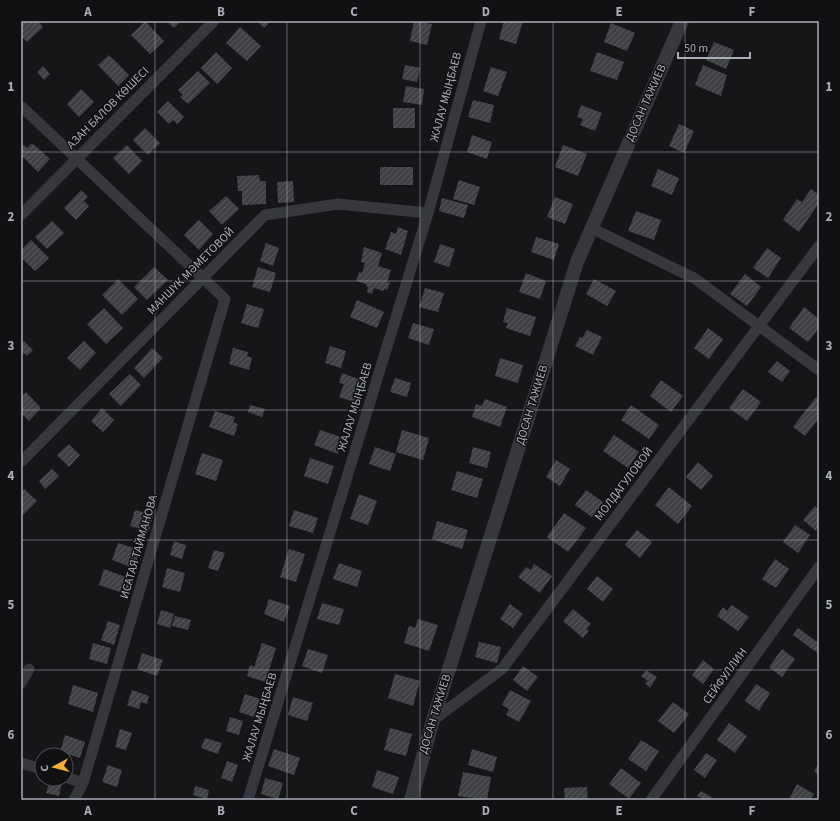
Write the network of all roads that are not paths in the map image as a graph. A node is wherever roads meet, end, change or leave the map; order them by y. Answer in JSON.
{"nodes":[{"id":1,"x":214,"y":21,"type":"edge"},
{"id":2,"x":481,"y":21,"type":"edge"},
{"id":3,"x":682,"y":21,"type":"edge"},
{"id":4,"x":21,"y":106,"type":"edge"},
{"id":5,"x":76,"y":158,"type":"junction"},
{"id":6,"x":428,"y":213,"type":"junction"},
{"id":7,"x":21,"y":214,"type":"edge"},
{"id":8,"x":591,"y":228,"type":"junction"},
{"id":9,"x":819,"y":246,"type":"edge"},
{"id":10,"x":202,"y":278,"type":"junction"},
{"id":11,"x":759,"y":327,"type":"junction"},
{"id":12,"x":819,"y":370,"type":"edge"},
{"id":13,"x":21,"y":462,"type":"edge"},
{"id":14,"x":819,"y":567,"type":"edge"},
{"id":15,"x":29,"y":669,"type":"dead end"},
{"id":16,"x":21,"y":683,"type":"edge"},
{"id":17,"x":433,"y":720,"type":"junction"},
{"id":18,"x":21,"y":763,"type":"edge"},
{"id":19,"x":34,"y":767,"type":"edge"},
{"id":20,"x":74,"y":779,"type":"edge"},
{"id":21,"x":83,"y":782,"type":"junction"},
{"id":22,"x":74,"y":800,"type":"edge"},
{"id":23,"x":248,"y":800,"type":"edge"},
{"id":24,"x":411,"y":800,"type":"edge"},
{"id":25,"x":651,"y":800,"type":"edge"}],
"edges":[{"from":1,"to":5,"type":"street","name":"АЗАН БАЛОВ КӨШЕСІ"},
{"from":2,"to":6,"type":"street","name":"ЖАЛАУ МЫҢБАЕВ"},
{"from":3,"to":8,"type":"street","name":"ДОСАН ТАЖИЕВ"},
{"from":4,"to":5,"type":"street"},
{"from":5,"to":7,"type":"street","name":"АЗАН БАЛОВ КӨШЕСІ"},
{"from":5,"to":10,"type":"street"},
{"from":6,"to":10,"type":"street","name":"МАНШҮК МӘМЕТОВОЙ"},
{"from":6,"to":23,"type":"street","name":"ЖАЛАУ МЫҢБАЕВ"},
{"from":8,"to":11,"type":"street"},
{"from":8,"to":17,"type":"street","name":"ДОСАН ТАЖИЕВ"},
{"from":9,"to":11,"type":"street","name":"МОЛДАГУЛОВОЙ"},
{"from":10,"to":13,"type":"street","name":"МАНШҮК МӘМЕТОВОЙ"},
{"from":10,"to":21,"type":"street","name":"ИСАТАЯ ТАЙМАНОВА"},
{"from":11,"to":12,"type":"street"},
{"from":11,"to":17,"type":"street","name":"МОЛДАГУЛОВОЙ"},
{"from":14,"to":25,"type":"street","name":"СЕЙФУЛЛИН"},
{"from":15,"to":16,"type":"street"},
{"from":17,"to":24,"type":"street","name":"ДОСАН ТАЖИЕВ"},
{"from":18,"to":19,"type":"street"},
{"from":20,"to":21,"type":"street"},
{"from":21,"to":22,"type":"street","name":"ИСАТАЯ ТАЙМАНОВА"}]}
